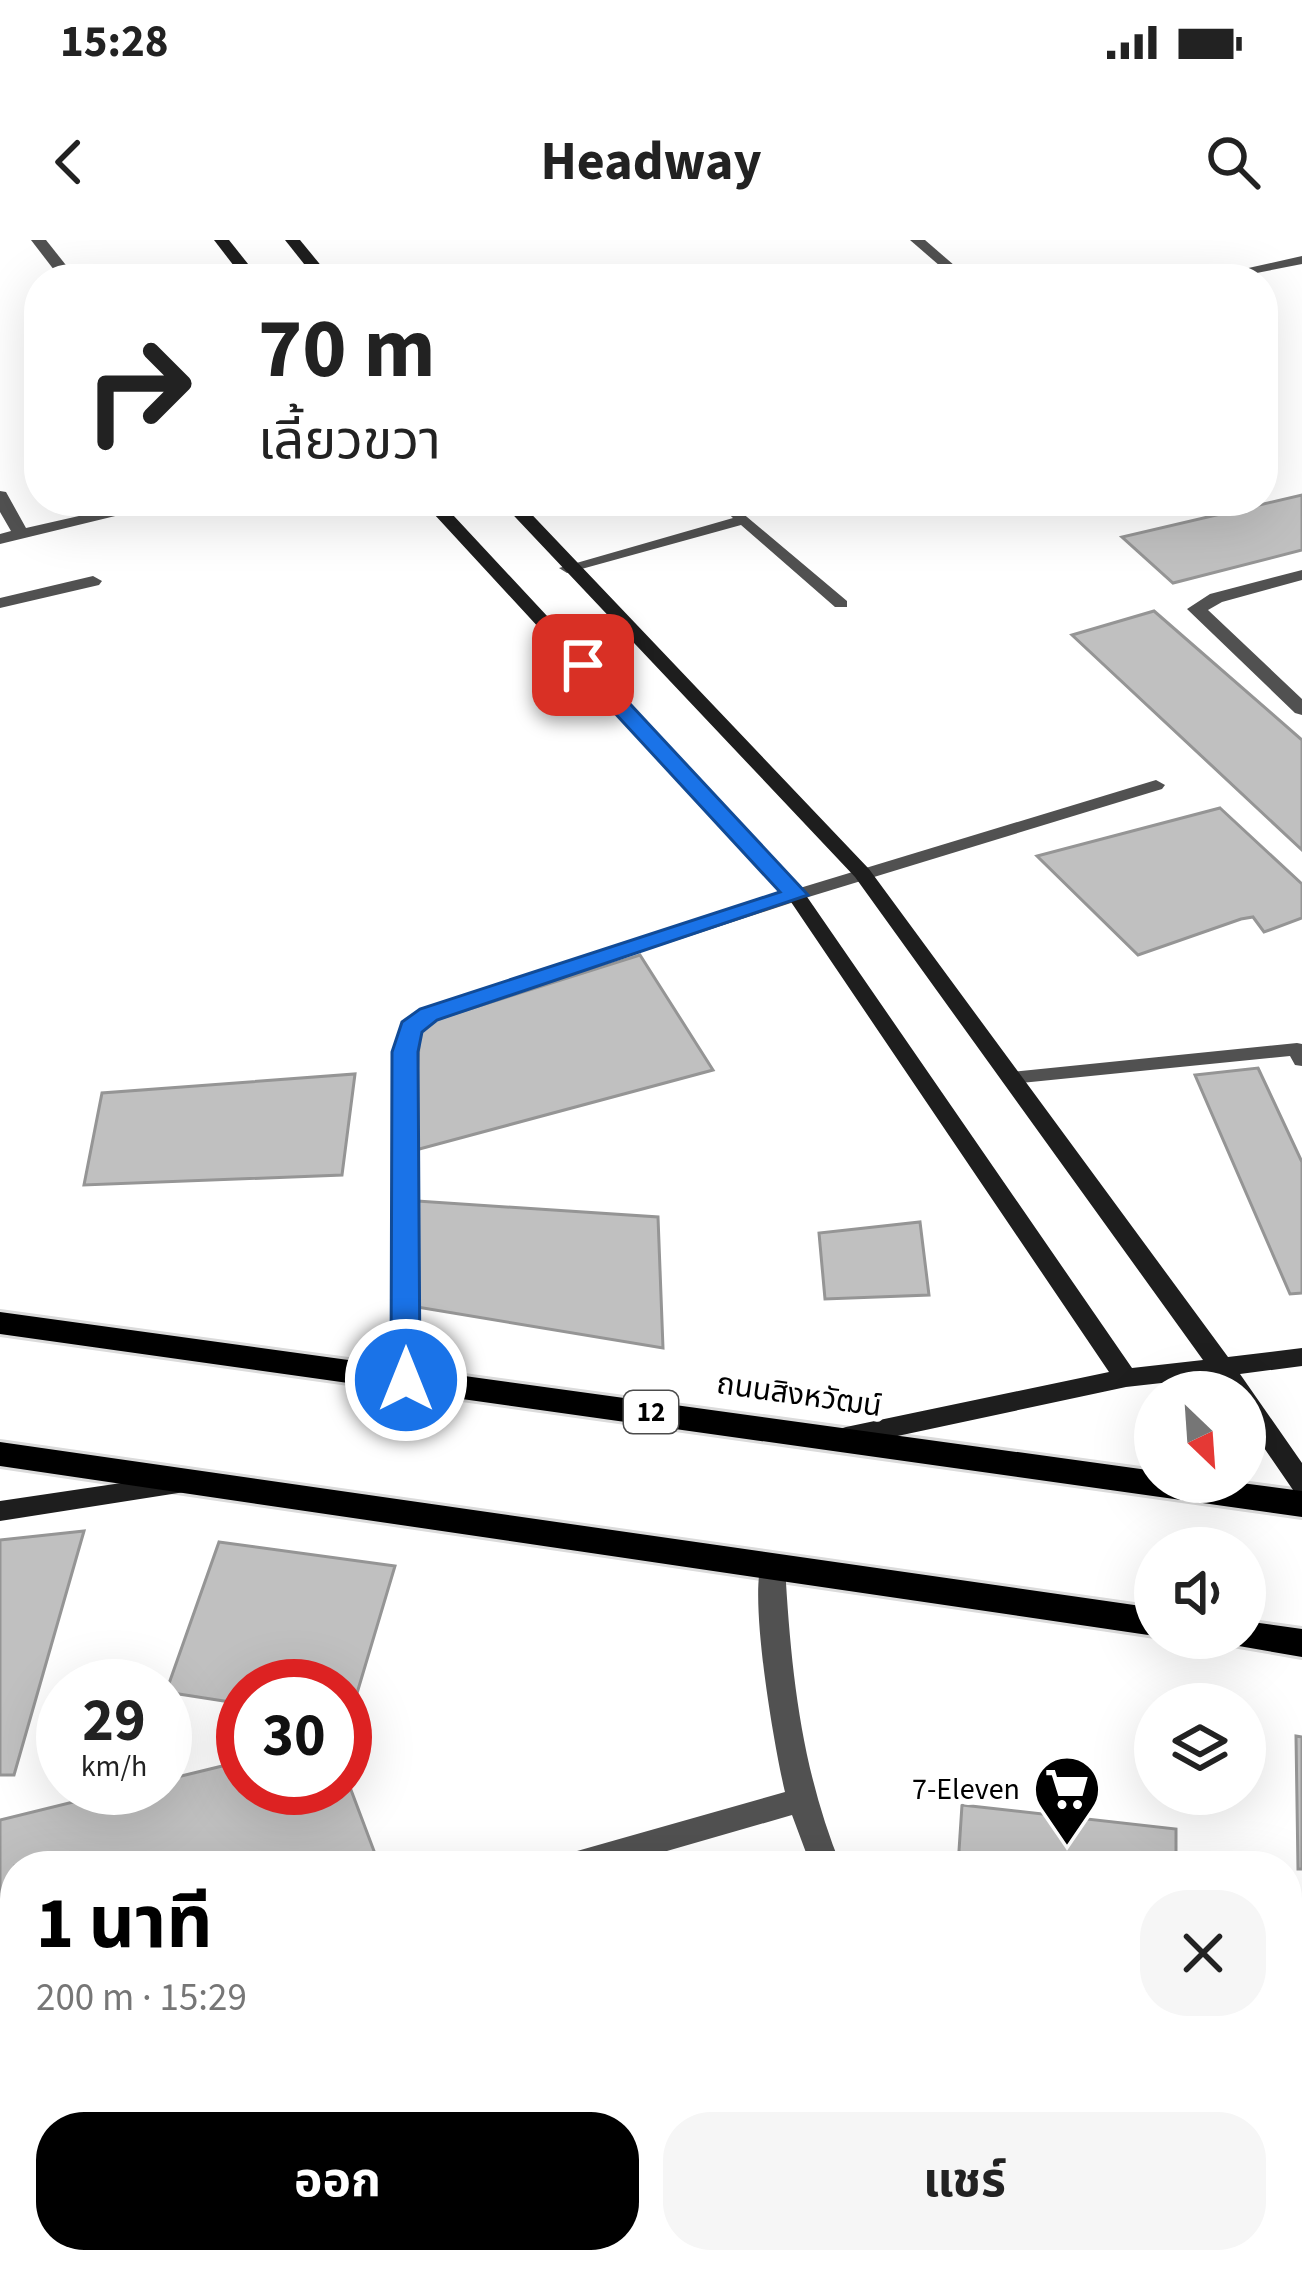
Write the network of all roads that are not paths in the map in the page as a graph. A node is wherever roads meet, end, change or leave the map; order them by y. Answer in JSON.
{"nodes":[{"id":1,"x":38,"y":240,"type":"edge"},
{"id":2,"x":221,"y":240,"type":"edge"},
{"id":3,"x":292,"y":240,"type":"edge"},
{"id":4,"x":917,"y":240,"type":"edge"},
{"id":5,"x":57,"y":264,"type":"edge"},
{"id":6,"x":239,"y":264,"type":"edge"},
{"id":7,"x":312,"y":264,"type":"edge"},
{"id":8,"x":945,"y":264,"type":"edge"},
{"id":9,"x":0,"y":496,"type":"edge"},
{"id":10,"x":103,"y":516,"type":"edge"},
{"id":11,"x":445,"y":516,"type":"edge"},
{"id":12,"x":522,"y":516,"type":"edge"},
{"id":13,"x":739,"y":516,"type":"edge"},
{"id":14,"x":744,"y":520,"type":"junction"},
{"id":15,"x":21,"y":535,"type":"junction"},
{"id":16,"x":0,"y":539,"type":"edge"},
{"id":17,"x":567,"y":568,"type":"junction"},
{"id":18,"x":1302,"y":575,"type":"edge"},
{"id":19,"x":93,"y":580,"type":"dead end"},
{"id":20,"x":0,"y":603,"type":"edge"},
{"id":21,"x":841,"y":604,"type":"dead end"},
{"id":22,"x":1302,"y":709,"type":"edge"},
{"id":23,"x":1156,"y":785,"type":"dead end"},
{"id":24,"x":862,"y":874,"type":"junction"},
{"id":25,"x":796,"y":895,"type":"junction"},
{"id":26,"x":1302,"y":1060,"type":"edge"},
{"id":27,"x":1011,"y":1078,"type":"junction"},
{"id":28,"x":0,"y":1323,"type":"edge"},
{"id":29,"x":1302,"y":1357,"type":"edge"},
{"id":30,"x":1223,"y":1367,"type":"junction"},
{"id":31,"x":1226,"y":1371,"type":"edge"},
{"id":32,"x":1126,"y":1378,"type":"junction"},
{"id":33,"x":406,"y":1380,"type":"junction"},
{"id":34,"x":1266,"y":1431,"type":"edge"},
{"id":35,"x":846,"y":1437,"type":"junction"},
{"id":36,"x":0,"y":1454,"type":"edge"},
{"id":37,"x":193,"y":1482,"type":"junction"},
{"id":38,"x":1302,"y":1483,"type":"edge"},
{"id":39,"x":1302,"y":1504,"type":"edge"},
{"id":40,"x":0,"y":1510,"type":"edge"},
{"id":41,"x":772,"y":1566,"type":"junction"},
{"id":42,"x":1134,"y":1619,"type":"edge"},
{"id":43,"x":1266,"y":1638,"type":"edge"},
{"id":44,"x":1302,"y":1643,"type":"edge"},
{"id":45,"x":798,"y":1801,"type":"junction"},
{"id":46,"x":623,"y":1851,"type":"edge"},
{"id":47,"x":820,"y":1851,"type":"edge"}],
"edges":[{"from":1,"to":5,"type":"street"},
{"from":2,"to":6,"type":"street"},
{"from":3,"to":7,"type":"street"},
{"from":4,"to":8,"type":"lane"},
{"from":9,"to":15,"type":"street"},
{"from":10,"to":15,"type":"street"},
{"from":11,"to":25,"type":"street"},
{"from":12,"to":17,"type":"street"},
{"from":13,"to":14,"type":"lane"},
{"from":14,"to":17,"type":"lane"},
{"from":14,"to":21,"type":"lane"},
{"from":15,"to":16,"type":"street"},
{"from":17,"to":24,"type":"street"},
{"from":18,"to":22,"type":"street"},
{"from":19,"to":20,"type":"street"},
{"from":23,"to":24,"type":"lane"},
{"from":24,"to":25,"type":"lane"},
{"from":24,"to":27,"type":"street"},
{"from":25,"to":32,"type":"street"},
{"from":25,"to":33,"type":"street"},
{"from":26,"to":27,"type":"lane"},
{"from":27,"to":30,"type":"street"},
{"from":28,"to":33,"type":"main road","name":"ถนนสิงหวัฒน์","number":"12"},
{"from":29,"to":30,"type":"street"},
{"from":30,"to":31,"type":"street"},
{"from":30,"to":32,"type":"street"},
{"from":32,"to":35,"type":"street"},
{"from":33,"to":35,"type":"main road","name":"ถนนสิงหวัฒน์","number":"12"},
{"from":34,"to":38,"type":"street"},
{"from":35,"to":39,"type":"main road","name":"ถนนสิงหวัฒน์","number":"12"},
{"from":36,"to":37,"type":"main road"},
{"from":37,"to":40,"type":"street"},
{"from":37,"to":41,"type":"main road"},
{"from":41,"to":42,"type":"main road"},
{"from":41,"to":45,"type":"street"},
{"from":43,"to":44,"type":"main road"},
{"from":45,"to":46,"type":"street"},
{"from":45,"to":47,"type":"street"}]}
